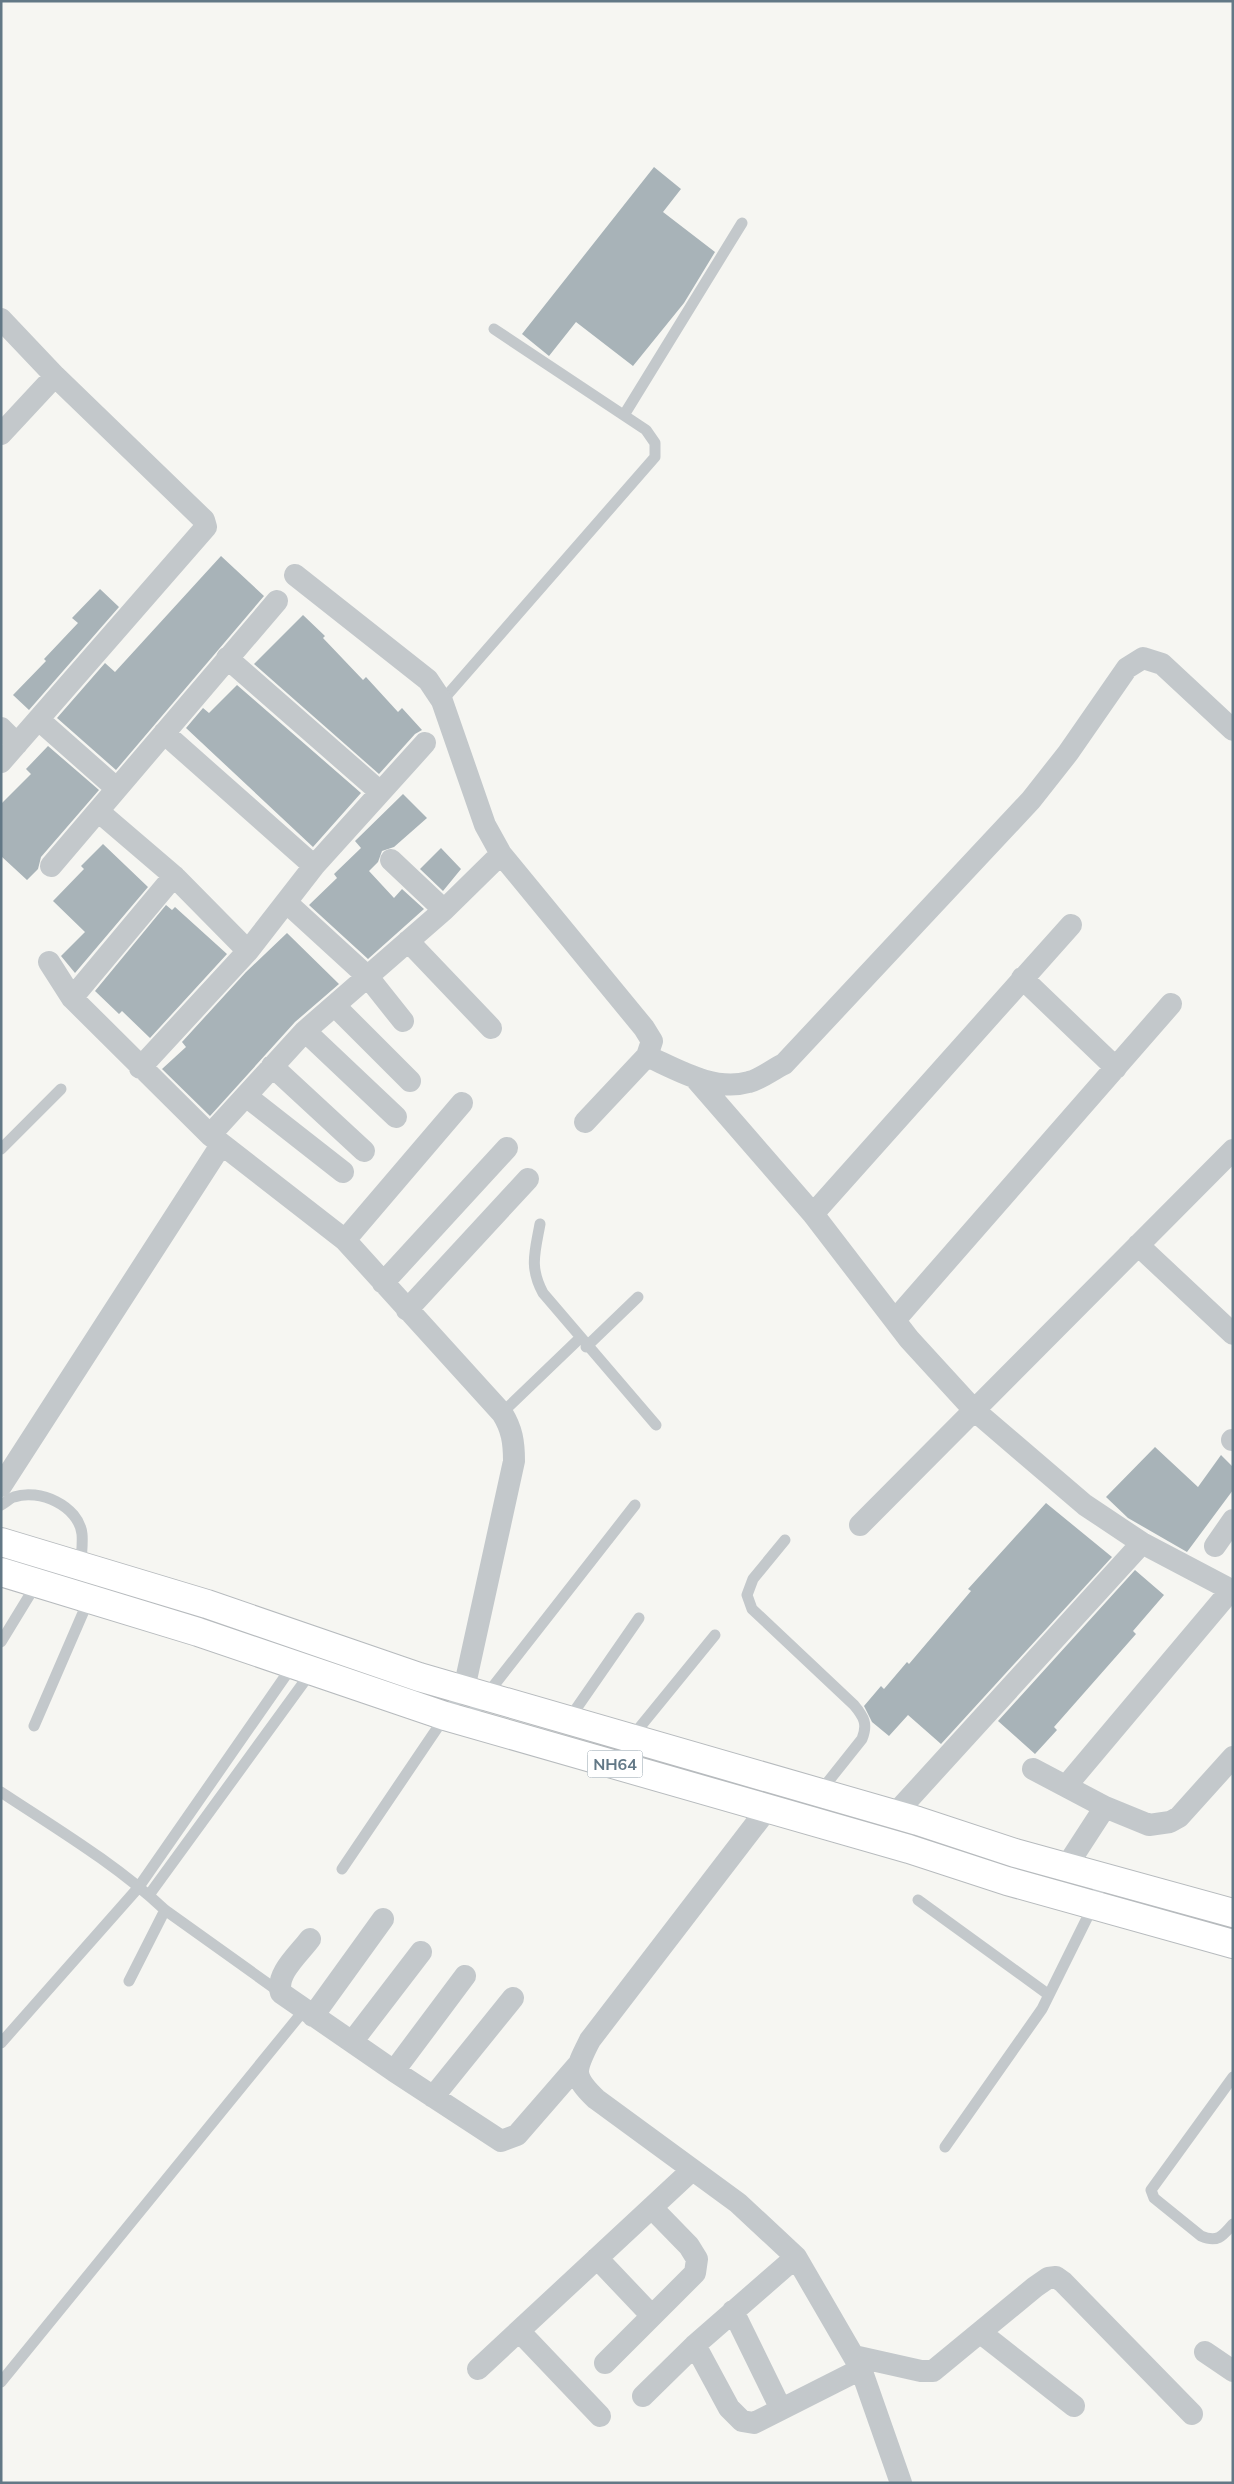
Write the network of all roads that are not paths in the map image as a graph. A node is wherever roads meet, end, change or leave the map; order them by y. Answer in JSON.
{"nodes":[{"id":1,"x":742,"y":223,"type":"dead end"},
{"id":2,"x":1,"y":319,"type":"edge"},
{"id":3,"x":494,"y":329,"type":"dead end"},
{"id":4,"x":55,"y":376,"type":"junction"},
{"id":5,"x":624,"y":415,"type":"junction"},
{"id":6,"x":1,"y":434,"type":"edge"},
{"id":7,"x":294,"y":575,"type":"dead end"},
{"id":8,"x":277,"y":601,"type":"dead end"},
{"id":9,"x":228,"y":658,"type":"junction"},
{"id":10,"x":442,"y":701,"type":"junction"},
{"id":11,"x":38,"y":720,"type":"junction"},
{"id":12,"x":1,"y":728,"type":"edge"},
{"id":13,"x":1233,"y":730,"type":"edge"},
{"id":14,"x":164,"y":733,"type":"junction"},
{"id":15,"x":425,"y":743,"type":"dead end"},
{"id":16,"x":18,"y":744,"type":"junction"},
{"id":17,"x":1,"y":762,"type":"edge"},
{"id":18,"x":116,"y":788,"type":"junction"},
{"id":19,"x":380,"y":791,"type":"junction"},
{"id":20,"x":98,"y":811,"type":"junction"},
{"id":21,"x":501,"y":854,"type":"junction"},
{"id":22,"x":391,"y":860,"type":"dead end"},
{"id":23,"x":51,"y":866,"type":"dead end"},
{"id":24,"x":314,"y":866,"type":"junction"},
{"id":25,"x":174,"y":876,"type":"junction"},
{"id":26,"x":286,"y":902,"type":"junction"},
{"id":27,"x":444,"y":910,"type":"junction"},
{"id":28,"x":1071,"y":925,"type":"dead end"},
{"id":29,"x":408,"y":941,"type":"junction"},
{"id":30,"x":248,"y":951,"type":"junction"},
{"id":31,"x":49,"y":962,"type":"dead end"},
{"id":32,"x":368,"y":977,"type":"junction"},
{"id":33,"x":1022,"y":978,"type":"junction"},
{"id":34,"x":72,"y":998,"type":"junction"},
{"id":35,"x":1171,"y":1004,"type":"dead end"},
{"id":36,"x":335,"y":1006,"type":"junction"},
{"id":37,"x":403,"y":1021,"type":"dead end"},
{"id":38,"x":491,"y":1028,"type":"dead end"},
{"id":39,"x":305,"y":1031,"type":"junction"},
{"id":40,"x":647,"y":1056,"type":"junction"},
{"id":41,"x":272,"y":1066,"type":"junction"},
{"id":42,"x":140,"y":1068,"type":"junction"},
{"id":43,"x":1116,"y":1068,"type":"junction"},
{"id":44,"x":695,"y":1078,"type":"junction"},
{"id":45,"x":410,"y":1082,"type":"dead end"},
{"id":46,"x":62,"y":1089,"type":"dead end"},
{"id":47,"x":246,"y":1096,"type":"junction"},
{"id":48,"x":462,"y":1103,"type":"dead end"},
{"id":49,"x":396,"y":1117,"type":"dead end"},
{"id":50,"x":585,"y":1122,"type":"dead end"},
{"id":51,"x":216,"y":1140,"type":"junction"},
{"id":52,"x":507,"y":1148,"type":"dead end"},
{"id":53,"x":1,"y":1149,"type":"edge"},
{"id":54,"x":1233,"y":1150,"type":"edge"},
{"id":55,"x":364,"y":1151,"type":"dead end"},
{"id":56,"x":343,"y":1172,"type":"dead end"},
{"id":57,"x":528,"y":1179,"type":"dead end"},
{"id":58,"x":813,"y":1214,"type":"junction"},
{"id":59,"x":540,"y":1224,"type":"dead end"},
{"id":60,"x":345,"y":1240,"type":"junction"},
{"id":61,"x":1138,"y":1245,"type":"junction"},
{"id":62,"x":383,"y":1283,"type":"junction"},
{"id":63,"x":638,"y":1297,"type":"dead end"},
{"id":64,"x":407,"y":1310,"type":"junction"},
{"id":65,"x":895,"y":1320,"type":"junction"},
{"id":66,"x":1233,"y":1334,"type":"edge"},
{"id":67,"x":583,"y":1343,"type":"junction"},
{"id":68,"x":974,"y":1410,"type":"junction"},
{"id":69,"x":502,"y":1413,"type":"junction"},
{"id":70,"x":656,"y":1426,"type":"dead end"},
{"id":71,"x":1,"y":1486,"type":"edge"},
{"id":72,"x":635,"y":1505,"type":"dead end"},
{"id":73,"x":1,"y":1506,"type":"edge"},
{"id":74,"x":1233,"y":1520,"type":"edge"},
{"id":75,"x":860,"y":1525,"type":"dead end"},
{"id":76,"x":785,"y":1540,"type":"dead end"},
{"id":77,"x":1,"y":1542,"type":"edge"},
{"id":78,"x":1142,"y":1543,"type":"junction"},
{"id":79,"x":1215,"y":1546,"type":"dead end"},
{"id":80,"x":81,"y":1566,"type":"junction"},
{"id":81,"x":1,"y":1572,"type":"edge"},
{"id":82,"x":37,"y":1583,"type":"junction"},
{"id":83,"x":1232,"y":1591,"type":"edge"},
{"id":84,"x":89,"y":1599,"type":"junction"},
{"id":85,"x":639,"y":1618,"type":"dead end"},
{"id":86,"x":715,"y":1635,"type":"dead end"},
{"id":87,"x":1,"y":1642,"type":"edge"},
{"id":88,"x":302,"y":1668,"type":"junction"},
{"id":89,"x":475,"y":1692,"type":"junction"},
{"id":90,"x":455,"y":1719,"type":"junction"},
{"id":91,"x":568,"y":1720,"type":"junction"},
{"id":92,"x":34,"y":1726,"type":"dead end"},
{"id":93,"x":631,"y":1738,"type":"junction"},
{"id":94,"x":1233,"y":1757,"type":"edge"},
{"id":95,"x":1033,"y":1769,"type":"dead end"},
{"id":96,"x":1066,"y":1786,"type":"junction"},
{"id":97,"x":1,"y":1792,"type":"edge"},
{"id":98,"x":820,"y":1793,"type":"junction"},
{"id":99,"x":1105,"y":1807,"type":"junction"},
{"id":100,"x":768,"y":1808,"type":"junction"},
{"id":101,"x":895,"y":1814,"type":"junction"},
{"id":102,"x":1066,"y":1867,"type":"junction"},
{"id":103,"x":342,"y":1869,"type":"dead end"},
{"id":104,"x":1103,"y":1877,"type":"junction"},
{"id":105,"x":138,"y":1888,"type":"junction"},
{"id":106,"x":149,"y":1896,"type":"junction"},
{"id":107,"x":918,"y":1900,"type":"dead end"},
{"id":108,"x":1093,"y":1906,"type":"junction"},
{"id":109,"x":165,"y":1910,"type":"junction"},
{"id":110,"x":1233,"y":1913,"type":"edge"},
{"id":111,"x":383,"y":1919,"type":"dead end"},
{"id":112,"x":310,"y":1940,"type":"dead end"},
{"id":113,"x":1233,"y":1944,"type":"edge"},
{"id":114,"x":421,"y":1952,"type":"dead end"},
{"id":115,"x":465,"y":1976,"type":"dead end"},
{"id":116,"x":129,"y":1982,"type":"dead end"},
{"id":117,"x":281,"y":1993,"type":"junction"},
{"id":118,"x":1049,"y":1995,"type":"junction"},
{"id":119,"x":513,"y":1998,"type":"dead end"},
{"id":120,"x":309,"y":2013,"type":"junction"},
{"id":121,"x":352,"y":2042,"type":"junction"},
{"id":122,"x":1,"y":2043,"type":"edge"},
{"id":123,"x":577,"y":2066,"type":"junction"},
{"id":124,"x":394,"y":2071,"type":"junction"},
{"id":125,"x":1233,"y":2077,"type":"edge"},
{"id":126,"x":433,"y":2097,"type":"junction"},
{"id":127,"x":945,"y":2147,"type":"dead end"},
{"id":128,"x":692,"y":2170,"type":"junction"},
{"id":129,"x":652,"y":2208,"type":"junction"},
{"id":130,"x":1233,"y":2224,"type":"edge"},
{"id":131,"x":796,"y":2257,"type":"junction"},
{"id":132,"x":597,"y":2258,"type":"junction"},
{"id":133,"x":733,"y":2311,"type":"junction"},
{"id":134,"x":652,"y":2316,"type":"junction"},
{"id":135,"x":519,"y":2331,"type":"junction"},
{"id":136,"x":980,"y":2333,"type":"junction"},
{"id":137,"x":695,"y":2345,"type":"junction"},
{"id":138,"x":1205,"y":2352,"type":"dead end"},
{"id":139,"x":857,"y":2362,"type":"junction"},
{"id":140,"x":605,"y":2363,"type":"dead end"},
{"id":141,"x":478,"y":2369,"type":"dead end"},
{"id":142,"x":1233,"y":2371,"type":"edge"},
{"id":143,"x":1,"y":2382,"type":"edge"},
{"id":144,"x":643,"y":2396,"type":"dead end"},
{"id":145,"x":1074,"y":2406,"type":"dead end"},
{"id":146,"x":781,"y":2409,"type":"junction"},
{"id":147,"x":1192,"y":2414,"type":"dead end"},
{"id":148,"x":600,"y":2416,"type":"dead end"},
{"id":149,"x":901,"y":2483,"type":"edge"}],
"edges":[{"from":1,"to":5,"type":"lane"},
{"from":2,"to":4,"type":"street"},
{"from":3,"to":5,"type":"lane"},
{"from":4,"to":6,"type":"street"},
{"from":4,"to":11,"type":"street"},
{"from":5,"to":10,"type":"lane"},
{"from":7,"to":10,"type":"street"},
{"from":8,"to":9,"type":"street"},
{"from":9,"to":14,"type":"street"},
{"from":9,"to":19,"type":"street"},
{"from":10,"to":21,"type":"street"},
{"from":11,"to":16,"type":"street"},
{"from":11,"to":18,"type":"street"},
{"from":12,"to":16,"type":"street"},
{"from":13,"to":44,"type":"street"},
{"from":14,"to":18,"type":"street"},
{"from":14,"to":24,"type":"street"},
{"from":15,"to":19,"type":"street"},
{"from":16,"to":17,"type":"street"},
{"from":18,"to":20,"type":"street"},
{"from":19,"to":24,"type":"street"},
{"from":20,"to":23,"type":"street"},
{"from":20,"to":25,"type":"street"},
{"from":21,"to":27,"type":"street"},
{"from":21,"to":40,"type":"street"},
{"from":22,"to":27,"type":"street"},
{"from":24,"to":26,"type":"street"},
{"from":25,"to":30,"type":"street"},
{"from":25,"to":34,"type":"street"},
{"from":26,"to":30,"type":"street"},
{"from":26,"to":32,"type":"street"},
{"from":27,"to":29,"type":"street"},
{"from":28,"to":33,"type":"street"},
{"from":29,"to":32,"type":"street"},
{"from":29,"to":38,"type":"street"},
{"from":30,"to":42,"type":"street"},
{"from":31,"to":34,"type":"street"},
{"from":32,"to":36,"type":"street"},
{"from":32,"to":37,"type":"street"},
{"from":33,"to":43,"type":"street"},
{"from":33,"to":58,"type":"street"},
{"from":34,"to":42,"type":"street"},
{"from":35,"to":43,"type":"street"},
{"from":36,"to":39,"type":"street"},
{"from":36,"to":45,"type":"street"},
{"from":39,"to":41,"type":"street"},
{"from":39,"to":49,"type":"street"},
{"from":40,"to":44,"type":"street"},
{"from":40,"to":50,"type":"street"},
{"from":41,"to":47,"type":"street"},
{"from":41,"to":55,"type":"street"},
{"from":42,"to":51,"type":"street"},
{"from":43,"to":65,"type":"street"},
{"from":44,"to":58,"type":"street"},
{"from":46,"to":53,"type":"lane"},
{"from":47,"to":51,"type":"street"},
{"from":47,"to":56,"type":"street"},
{"from":48,"to":60,"type":"street"},
{"from":51,"to":60,"type":"street"},
{"from":51,"to":71,"type":"street"},
{"from":52,"to":62,"type":"street"},
{"from":54,"to":61,"type":"street"},
{"from":57,"to":64,"type":"street"},
{"from":58,"to":65,"type":"street"},
{"from":59,"to":67,"type":"lane"},
{"from":60,"to":62,"type":"street"},
{"from":61,"to":66,"type":"street"},
{"from":61,"to":68,"type":"street"},
{"from":62,"to":64,"type":"street"},
{"from":63,"to":67,"type":"lane"},
{"from":64,"to":69,"type":"street"},
{"from":65,"to":68,"type":"street"},
{"from":67,"to":69,"type":"lane"},
{"from":67,"to":70,"type":"lane"},
{"from":68,"to":75,"type":"street"},
{"from":68,"to":78,"type":"street"},
{"from":69,"to":89,"type":"street"},
{"from":72,"to":89,"type":"lane"},
{"from":73,"to":80,"type":"lane"},
{"from":74,"to":79,"type":"street"},
{"from":76,"to":98,"type":"lane"},
{"from":77,"to":80,"type":"highway","number":"NH64"},
{"from":78,"to":83,"type":"street"},
{"from":78,"to":101,"type":"street"},
{"from":80,"to":89,"type":"highway","number":"NH64"},
{"from":81,"to":82,"type":"highway","number":"NH64"},
{"from":82,"to":84,"type":"highway","number":"NH64"},
{"from":82,"to":87,"type":"lane"},
{"from":83,"to":96,"type":"street"},
{"from":84,"to":88,"type":"highway","number":"NH64"},
{"from":84,"to":92,"type":"lane"},
{"from":85,"to":91,"type":"lane"},
{"from":86,"to":93,"type":"lane"},
{"from":88,"to":90,"type":"highway","number":"NH64"},
{"from":88,"to":105,"type":"lane"},
{"from":88,"to":106,"type":"lane"},
{"from":89,"to":90,"type":"lane"},
{"from":89,"to":90,"type":"lane"},
{"from":89,"to":91,"type":"highway","number":"NH64"},
{"from":90,"to":100,"type":"highway","number":"NH64"},
{"from":90,"to":103,"type":"lane"},
{"from":91,"to":93,"type":"highway","number":"NH64"},
{"from":93,"to":98,"type":"highway","number":"NH64"},
{"from":94,"to":99,"type":"street"},
{"from":95,"to":96,"type":"street"},
{"from":96,"to":99,"type":"street"},
{"from":97,"to":105,"type":"lane"},
{"from":98,"to":101,"type":"highway","number":"NH64"},
{"from":99,"to":102,"type":"street"},
{"from":100,"to":108,"type":"highway","number":"NH64"},
{"from":100,"to":123,"type":"street"},
{"from":101,"to":102,"type":"highway","number":"NH64"},
{"from":102,"to":104,"type":"highway","number":"NH64"},
{"from":104,"to":108,"type":"lane"},
{"from":104,"to":110,"type":"highway","number":"NH64"},
{"from":105,"to":106,"type":"lane"},
{"from":105,"to":122,"type":"lane"},
{"from":106,"to":109,"type":"lane"},
{"from":107,"to":118,"type":"lane"},
{"from":108,"to":113,"type":"highway","number":"NH64"},
{"from":108,"to":118,"type":"lane"},
{"from":109,"to":116,"type":"lane"},
{"from":109,"to":117,"type":"lane"},
{"from":111,"to":120,"type":"street"},
{"from":112,"to":117,"type":"street"},
{"from":114,"to":121,"type":"street"},
{"from":115,"to":124,"type":"street"},
{"from":117,"to":120,"type":"street"},
{"from":118,"to":127,"type":"lane"},
{"from":119,"to":126,"type":"street"},
{"from":120,"to":121,"type":"street"},
{"from":120,"to":143,"type":"lane"},
{"from":121,"to":124,"type":"street"},
{"from":123,"to":126,"type":"street"},
{"from":123,"to":128,"type":"street"},
{"from":124,"to":126,"type":"street"},
{"from":125,"to":130,"type":"lane"},
{"from":128,"to":129,"type":"street"},
{"from":128,"to":131,"type":"street"},
{"from":129,"to":132,"type":"street"},
{"from":129,"to":134,"type":"street"},
{"from":131,"to":133,"type":"street"},
{"from":131,"to":139,"type":"street"},
{"from":132,"to":134,"type":"street"},
{"from":132,"to":135,"type":"street"},
{"from":133,"to":137,"type":"street"},
{"from":133,"to":146,"type":"street"},
{"from":134,"to":140,"type":"street"},
{"from":135,"to":141,"type":"street"},
{"from":135,"to":148,"type":"street"},
{"from":136,"to":139,"type":"street"},
{"from":136,"to":145,"type":"street"},
{"from":136,"to":147,"type":"street"},
{"from":137,"to":144,"type":"street"},
{"from":137,"to":146,"type":"street"},
{"from":138,"to":142,"type":"street"},
{"from":139,"to":146,"type":"street"},
{"from":139,"to":149,"type":"street"}]}
